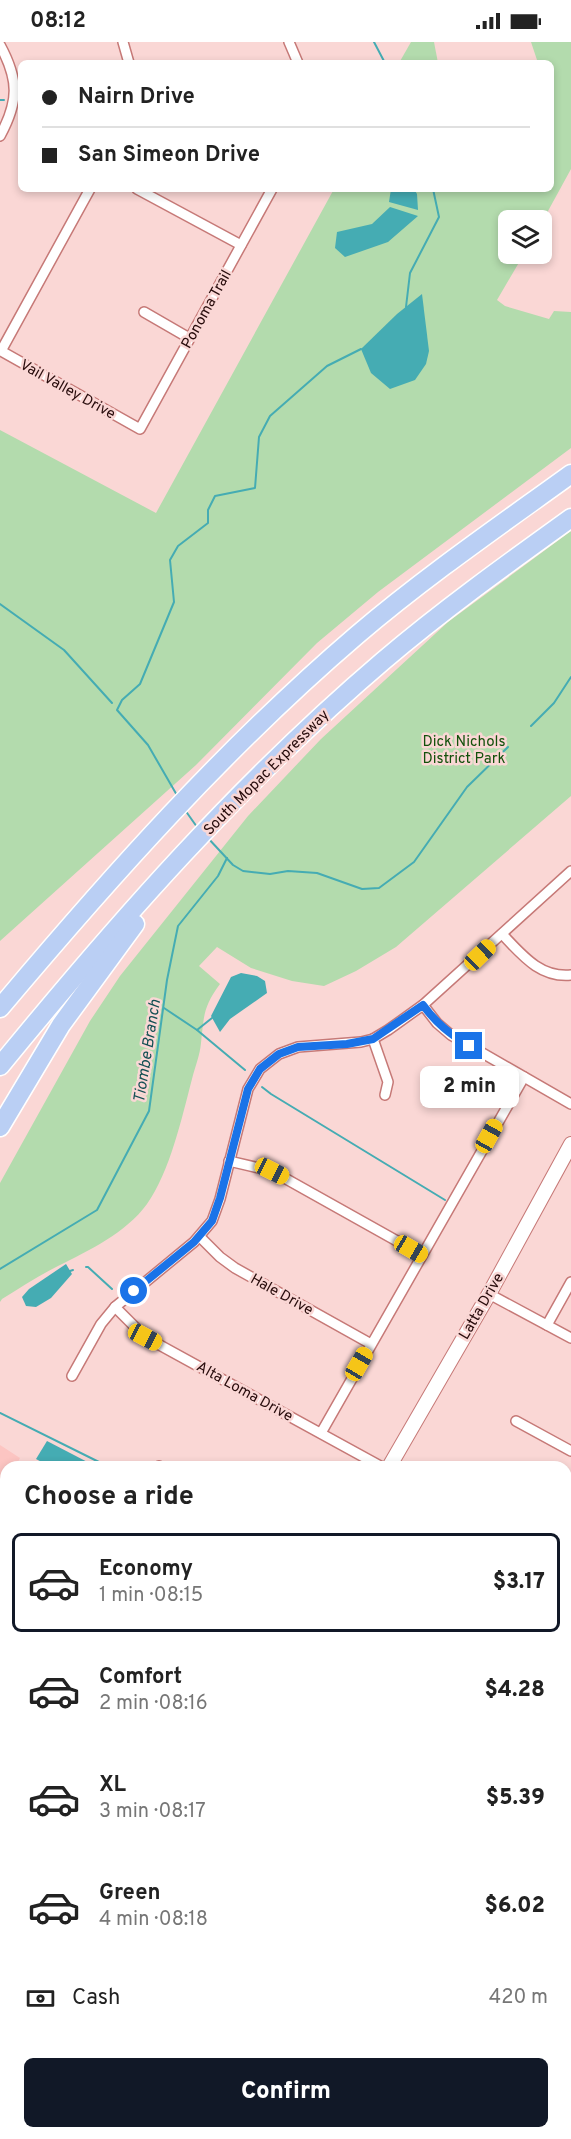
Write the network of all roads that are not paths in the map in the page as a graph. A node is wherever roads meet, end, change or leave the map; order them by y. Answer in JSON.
{"nodes":[{"id":1,"x":123,"y":42,"type":"edge"},
{"id":2,"x":290,"y":42,"type":"edge"},
{"id":3,"x":0,"y":45,"type":"edge"},
{"id":4,"x":128,"y":60,"type":"edge"},
{"id":5,"x":297,"y":60,"type":"edge"},
{"id":6,"x":0,"y":136,"type":"edge"},
{"id":7,"x":88,"y":192,"type":"edge"},
{"id":8,"x":143,"y":192,"type":"edge"},
{"id":9,"x":270,"y":192,"type":"edge"},
{"id":10,"x":241,"y":245,"type":"junction"},
{"id":11,"x":144,"y":312,"type":"dead end"},
{"id":12,"x":189,"y":338,"type":"junction"},
{"id":13,"x":140,"y":429,"type":"joint"},
{"id":14,"x":571,"y":474,"type":"edge"},
{"id":15,"x":571,"y":518,"type":"edge"},
{"id":16,"x":182,"y":859,"type":"junction"},
{"id":17,"x":571,"y":871,"type":"edge"},
{"id":18,"x":502,"y":934,"type":"junction"},
{"id":19,"x":60,"y":936,"type":"junction"},
{"id":20,"x":571,"y":975,"type":"edge"},
{"id":21,"x":0,"y":988,"type":"edge"},
{"id":22,"x":423,"y":1005,"type":"junction"},
{"id":23,"x":0,"y":1008,"type":"edge"},
{"id":24,"x":373,"y":1039,"type":"junction"},
{"id":25,"x":0,"y":1066,"type":"edge"},
{"id":26,"x":524,"y":1077,"type":"junction"},
{"id":27,"x":385,"y":1095,"type":"dead end"},
{"id":28,"x":571,"y":1104,"type":"edge"},
{"id":29,"x":0,"y":1127,"type":"edge"},
{"id":30,"x":571,"y":1144,"type":"edge"},
{"id":31,"x":229,"y":1161,"type":"junction"},
{"id":32,"x":200,"y":1237,"type":"junction"},
{"id":33,"x":422,"y":1255,"type":"junction"},
{"id":34,"x":571,"y":1282,"type":"edge"},
{"id":35,"x":489,"y":1294,"type":"junction"},
{"id":36,"x":116,"y":1307,"type":"junction"},
{"id":37,"x":547,"y":1325,"type":"junction"},
{"id":38,"x":571,"y":1338,"type":"edge"},
{"id":39,"x":370,"y":1344,"type":"junction"},
{"id":40,"x":72,"y":1376,"type":"dead end"},
{"id":41,"x":516,"y":1421,"type":"dead end"},
{"id":42,"x":321,"y":1432,"type":"junction"},
{"id":43,"x":571,"y":1451,"type":"edge"},
{"id":44,"x":372,"y":1461,"type":"edge"},
{"id":45,"x":392,"y":1461,"type":"edge"}],
"edges":[{"from":1,"to":4,"type":"street"},
{"from":2,"to":5,"type":"street"},
{"from":3,"to":6,"type":"street"},
{"from":7,"to":13,"type":"street","name":"Vail Valley Drive"},
{"from":8,"to":10,"type":"street"},
{"from":9,"to":10,"type":"street","name":"Ponoma Trail"},
{"from":10,"to":12,"type":"street","name":"Ponoma Trail"},
{"from":11,"to":12,"type":"street"},
{"from":12,"to":13,"type":"street","name":"Ponoma Trail"},
{"from":14,"to":19,"type":"highway"},
{"from":15,"to":16,"type":"highway","name":"South Mopac Expressway"},
{"from":16,"to":25,"type":"highway","name":"South Mopac Expressway"},
{"from":16,"to":29,"type":"highway"},
{"from":17,"to":18,"type":"street"},
{"from":18,"to":20,"type":"street"},
{"from":18,"to":22,"type":"street"},
{"from":19,"to":21,"type":"highway"},
{"from":19,"to":23,"type":"highway"},
{"from":22,"to":24,"type":"street"},
{"from":22,"to":26,"type":"street"},
{"from":24,"to":27,"type":"street"},
{"from":24,"to":31,"type":"street"},
{"from":26,"to":28,"type":"street"},
{"from":26,"to":33,"type":"street"},
{"from":30,"to":35,"type":"street","name":"Latta Drive"},
{"from":31,"to":32,"type":"street"},
{"from":31,"to":33,"type":"street"},
{"from":32,"to":36,"type":"street"},
{"from":32,"to":39,"type":"street","name":"Hale Drive"},
{"from":33,"to":39,"type":"street"},
{"from":34,"to":37,"type":"street"},
{"from":35,"to":37,"type":"street"},
{"from":35,"to":45,"type":"street","name":"Latta Drive"},
{"from":36,"to":40,"type":"street"},
{"from":36,"to":42,"type":"street","name":"Alta Loma Drive"},
{"from":37,"to":38,"type":"street"},
{"from":39,"to":42,"type":"street"},
{"from":41,"to":43,"type":"street"},
{"from":42,"to":44,"type":"street","name":"Alta Loma Drive"}]}
